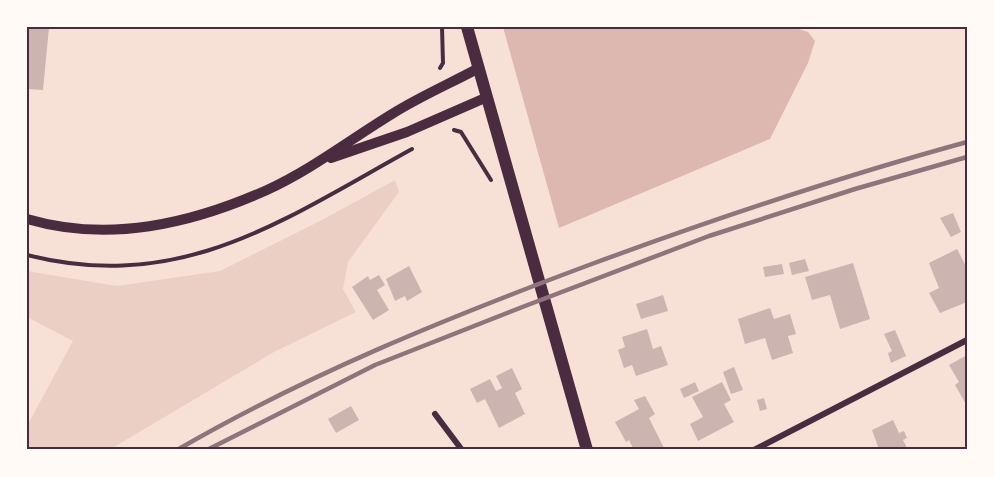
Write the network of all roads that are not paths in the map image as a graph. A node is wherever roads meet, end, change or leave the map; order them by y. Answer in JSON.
{"nodes":[{"id":1,"x":467,"y":27,"type":"edge"},
{"id":2,"x":477,"y":69,"type":"junction"},
{"id":3,"x":485,"y":98,"type":"junction"},
{"id":4,"x":316,"y":163,"type":"junction"},
{"id":5,"x":27,"y":219,"type":"edge"},
{"id":6,"x":967,"y":340,"type":"edge"},
{"id":7,"x":435,"y":414,"type":"dead end"},
{"id":8,"x":462,"y":450,"type":"edge"},
{"id":9,"x":587,"y":450,"type":"edge"},
{"id":10,"x":754,"y":450,"type":"edge"}],
"edges":[{"from":1,"to":2,"type":"main road"},
{"from":2,"to":3,"type":"main road"},
{"from":2,"to":4,"type":"street"},
{"from":3,"to":4,"type":"street"},
{"from":3,"to":9,"type":"main road"},
{"from":4,"to":5,"type":"street"},
{"from":6,"to":10,"type":"street"},
{"from":7,"to":8,"type":"street"}]}
